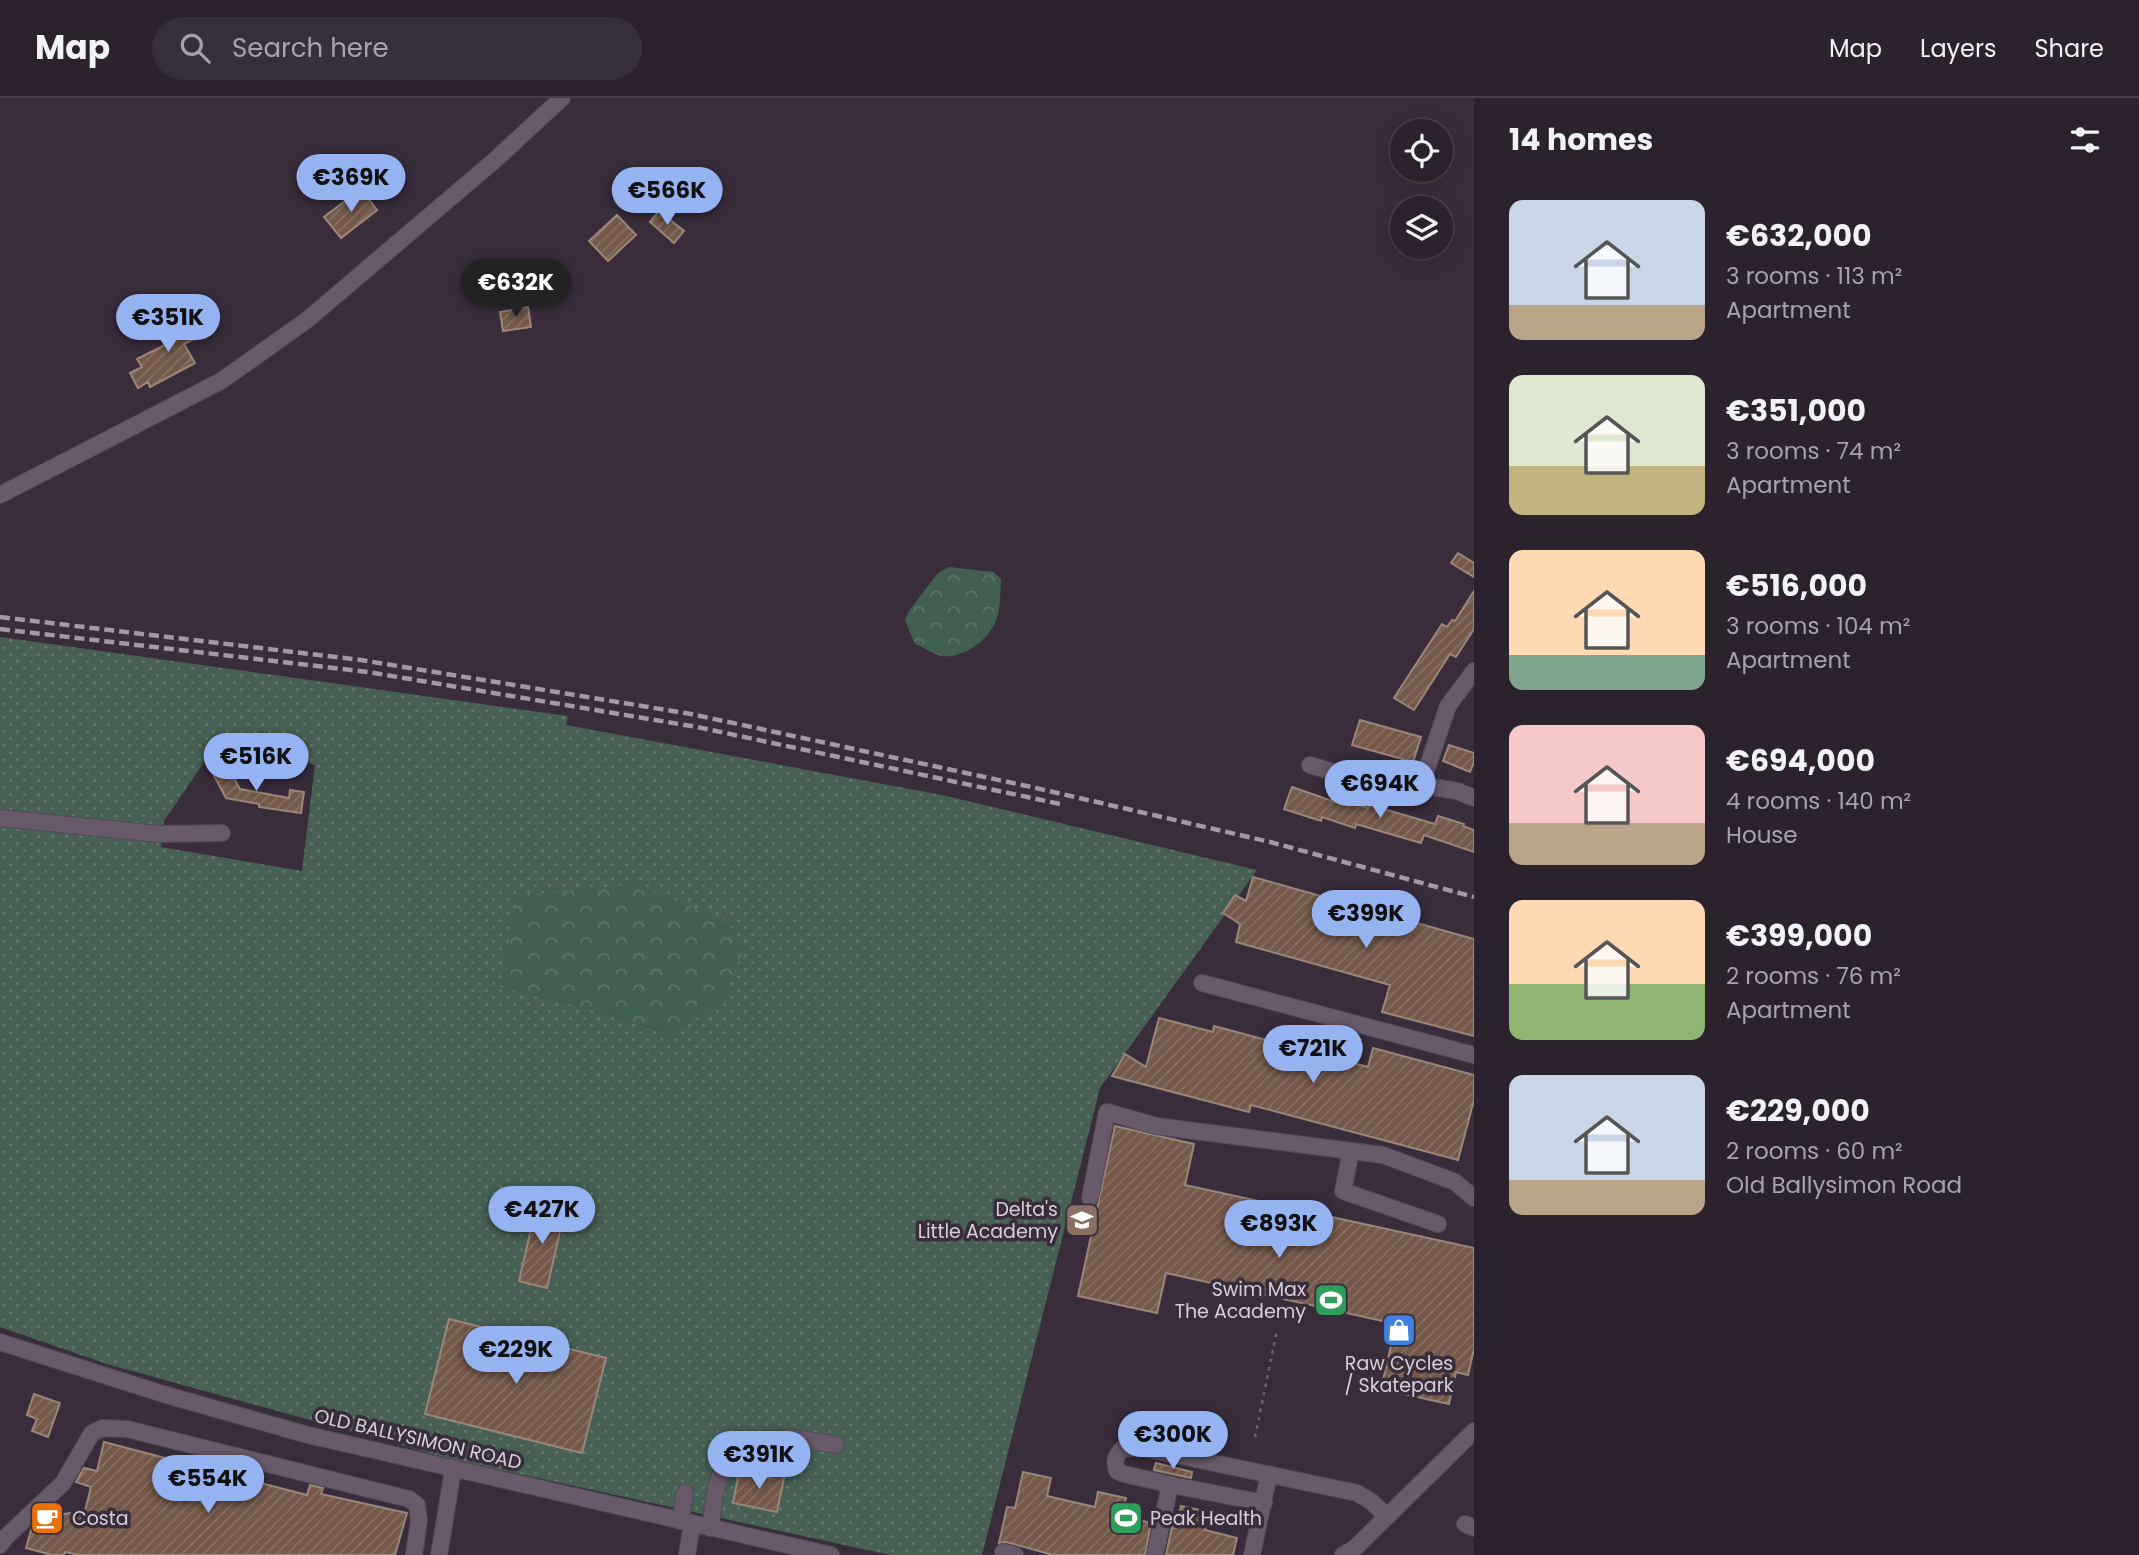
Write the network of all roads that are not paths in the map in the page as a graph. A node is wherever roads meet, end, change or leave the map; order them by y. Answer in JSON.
{"nodes":[{"id":1,"x":562,"y":98,"type":"edge"},
{"id":2,"x":0,"y":495,"type":"edge"},
{"id":3,"x":1474,"y":671,"type":"edge"},
{"id":4,"x":1310,"y":765,"type":"dead end"},
{"id":5,"x":1427,"y":786,"type":"junction"},
{"id":6,"x":1474,"y":798,"type":"edge"},
{"id":7,"x":0,"y":818,"type":"edge"},
{"id":8,"x":222,"y":833,"type":"dead end"},
{"id":9,"x":1202,"y":983,"type":"dead end"},
{"id":10,"x":1474,"y":1055,"type":"edge"},
{"id":11,"x":1351,"y":1151,"type":"junction"},
{"id":12,"x":1090,"y":1198,"type":"dead end"},
{"id":13,"x":1474,"y":1198,"type":"edge"},
{"id":14,"x":1438,"y":1224,"type":"dead end"},
{"id":15,"x":0,"y":1342,"type":"edge"},
{"id":16,"x":1474,"y":1431,"type":"edge"},
{"id":17,"x":836,"y":1445,"type":"dead end"},
{"id":18,"x":453,"y":1470,"type":"junction"},
{"id":19,"x":1269,"y":1474,"type":"junction"},
{"id":20,"x":1170,"y":1485,"type":"junction"},
{"id":21,"x":684,"y":1493,"type":"dead end"},
{"id":22,"x":1264,"y":1503,"type":"junction"},
{"id":23,"x":1387,"y":1517,"type":"junction"},
{"id":24,"x":686,"y":1522,"type":"junction"},
{"id":25,"x":710,"y":1528,"type":"junction"},
{"id":26,"x":0,"y":1545,"type":"edge"},
{"id":27,"x":414,"y":1555,"type":"edge"},
{"id":28,"x":439,"y":1555,"type":"edge"},
{"id":29,"x":687,"y":1555,"type":"edge"},
{"id":30,"x":831,"y":1555,"type":"edge"},
{"id":31,"x":1155,"y":1555,"type":"edge"},
{"id":32,"x":1252,"y":1555,"type":"edge"},
{"id":33,"x":1343,"y":1555,"type":"edge"}],
"edges":[{"from":1,"to":2,"type":"street"},
{"from":3,"to":5,"type":"street"},
{"from":4,"to":5,"type":"street"},
{"from":5,"to":6,"type":"street"},
{"from":7,"to":8,"type":"street"},
{"from":9,"to":10,"type":"street"},
{"from":11,"to":12,"type":"street"},
{"from":11,"to":13,"type":"street"},
{"from":11,"to":14,"type":"street"},
{"from":15,"to":18,"type":"street","name":"OLD BALLYSIMON ROAD"},
{"from":16,"to":23,"type":"street"},
{"from":17,"to":25,"type":"street"},
{"from":18,"to":24,"type":"street","name":"OLD BALLYSIMON ROAD"},
{"from":18,"to":28,"type":"street"},
{"from":19,"to":20,"type":"street"},
{"from":19,"to":22,"type":"street"},
{"from":19,"to":23,"type":"street"},
{"from":20,"to":22,"type":"street"},
{"from":20,"to":31,"type":"street"},
{"from":21,"to":24,"type":"street"},
{"from":22,"to":32,"type":"street"},
{"from":23,"to":33,"type":"street"},
{"from":24,"to":25,"type":"street","name":"OLD BALLYSIMON ROAD"},
{"from":24,"to":29,"type":"street"},
{"from":25,"to":30,"type":"street","name":"OLD BALLYSIMON ROAD"},
{"from":26,"to":27,"type":"street"}]}
